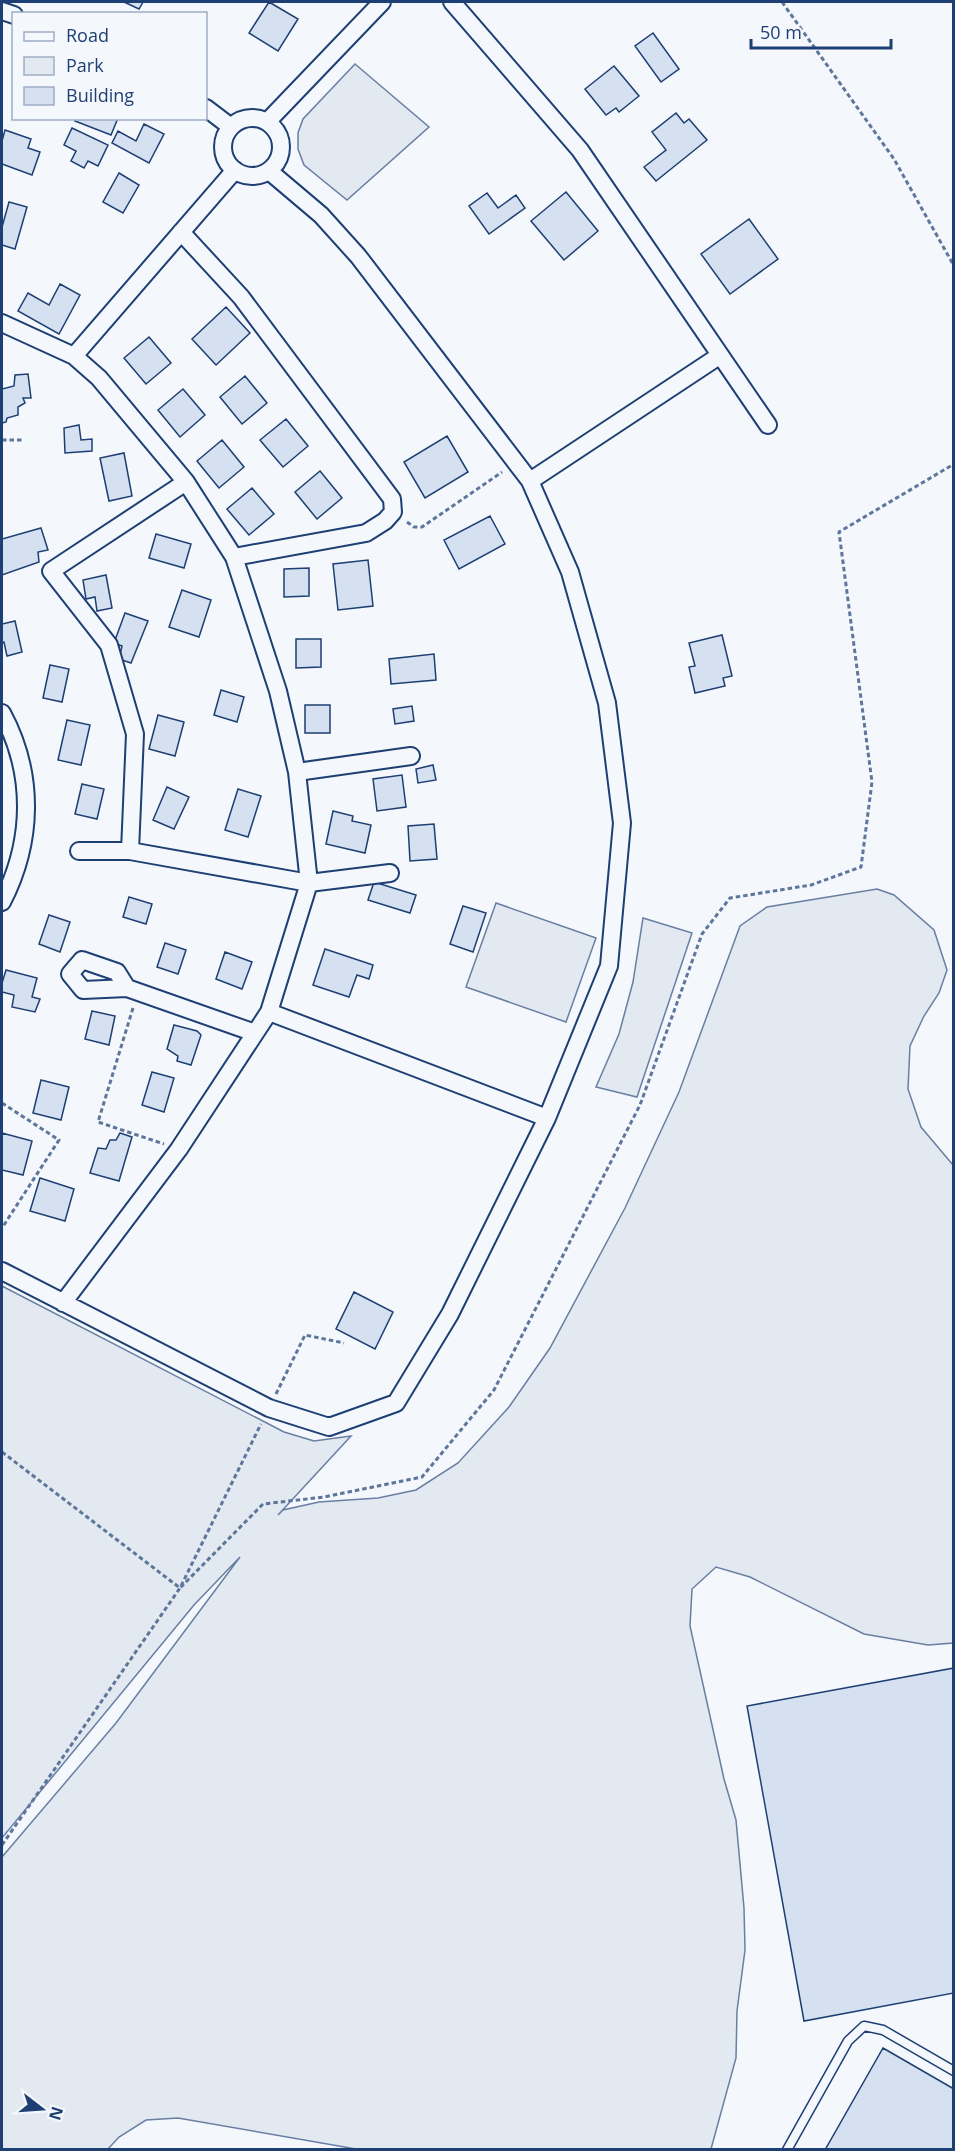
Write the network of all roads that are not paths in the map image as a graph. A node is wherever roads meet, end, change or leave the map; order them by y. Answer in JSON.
{"nodes":[{"id":1,"x":382,"y":2,"type":"edge"},
{"id":2,"x":452,"y":2,"type":"edge"},
{"id":3,"x":207,"y":109,"type":"edge"},
{"id":4,"x":267,"y":122,"type":"junction"},
{"id":5,"x":231,"y":127,"type":"junction"},
{"id":6,"x":235,"y":170,"type":"junction"},
{"id":7,"x":269,"y":171,"type":"junction"},
{"id":8,"x":181,"y":232,"type":"junction"},
{"id":9,"x":2,"y":323,"type":"edge"},
{"id":10,"x":74,"y":356,"type":"junction"},
{"id":11,"x":719,"y":356,"type":"junction"},
{"id":12,"x":768,"y":425,"type":"dead end"},
{"id":13,"x":530,"y":481,"type":"junction"},
{"id":14,"x":186,"y":482,"type":"junction"},
{"id":15,"x":234,"y":557,"type":"junction"},
{"id":16,"x":2,"y":713,"type":"edge"},
{"id":17,"x":411,"y":756,"type":"dead end"},
{"id":18,"x":297,"y":772,"type":"junction"},
{"id":19,"x":79,"y":850,"type":"dead end"},
{"id":20,"x":130,"y":851,"type":"junction"},
{"id":21,"x":390,"y":873,"type":"dead end"},
{"id":22,"x":309,"y":883,"type":"junction"},
{"id":23,"x":2,"y":902,"type":"edge"},
{"id":24,"x":132,"y":990,"type":"road end"},
{"id":25,"x":269,"y":1012,"type":"junction"},
{"id":26,"x":255,"y":1033,"type":"junction"},
{"id":27,"x":547,"y":1118,"type":"junction"},
{"id":28,"x":2,"y":1272,"type":"edge"},
{"id":29,"x":63,"y":1303,"type":"junction"},
{"id":30,"x":954,"y":2071,"type":"edge"},
{"id":31,"x":787,"y":2150,"type":"edge"}],
"edges":[{"from":1,"to":4,"type":"street"},
{"from":2,"to":11,"type":"street"},
{"from":3,"to":5,"type":"street"},
{"from":4,"to":5,"type":"street"},
{"from":4,"to":7,"type":"street"},
{"from":5,"to":6,"type":"street"},
{"from":6,"to":7,"type":"street"},
{"from":6,"to":8,"type":"street"},
{"from":7,"to":13,"type":"street"},
{"from":8,"to":10,"type":"street"},
{"from":8,"to":15,"type":"street"},
{"from":9,"to":10,"type":"street"},
{"from":10,"to":14,"type":"street"},
{"from":11,"to":12,"type":"street"},
{"from":11,"to":13,"type":"street"},
{"from":13,"to":27,"type":"street"},
{"from":14,"to":15,"type":"street"},
{"from":14,"to":20,"type":"street"},
{"from":15,"to":18,"type":"street"},
{"from":16,"to":23,"type":"street"},
{"from":17,"to":18,"type":"street"},
{"from":18,"to":22,"type":"street"},
{"from":19,"to":20,"type":"street"},
{"from":20,"to":22,"type":"street"},
{"from":21,"to":22,"type":"street"},
{"from":22,"to":25,"type":"street"},
{"from":24,"to":26,"type":"street"},
{"from":25,"to":26,"type":"street"},
{"from":25,"to":27,"type":"street"},
{"from":26,"to":29,"type":"street"},
{"from":27,"to":29,"type":"street"},
{"from":28,"to":29,"type":"street"},
{"from":30,"to":31,"type":"lane"}]}
